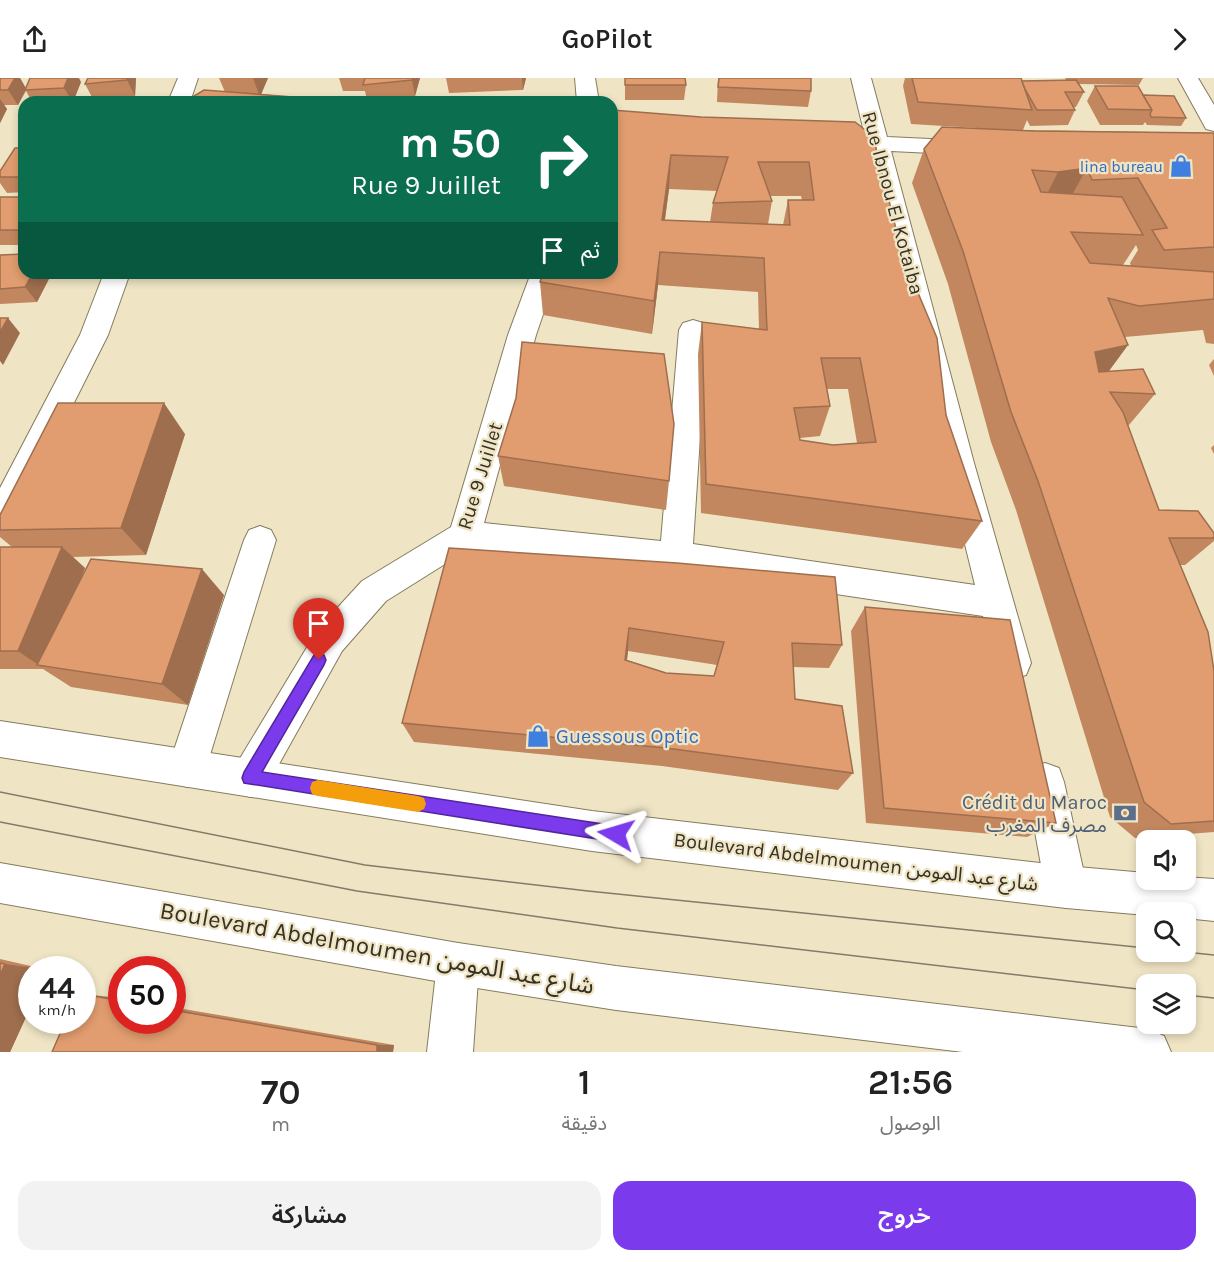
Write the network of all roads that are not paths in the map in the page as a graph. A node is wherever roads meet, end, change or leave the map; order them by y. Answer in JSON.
{"nodes":[{"id":1,"x":188,"y":78,"type":"edge"},
{"id":2,"x":585,"y":78,"type":"edge"},
{"id":3,"x":861,"y":78,"type":"edge"},
{"id":4,"x":1188,"y":78,"type":"edge"},
{"id":5,"x":181,"y":96,"type":"edge"},
{"id":6,"x":587,"y":96,"type":"edge"},
{"id":7,"x":1214,"y":124,"type":"edge"},
{"id":8,"x":830,"y":141,"type":"edge"},
{"id":9,"x":876,"y":143,"type":"junction"},
{"id":10,"x":992,"y":149,"type":"edge"},
{"id":11,"x":115,"y":279,"type":"edge"},
{"id":12,"x":542,"y":279,"type":"edge"},
{"id":13,"x":693,"y":330,"type":"dead end"},
{"id":14,"x":0,"y":519,"type":"edge"},
{"id":15,"x":465,"y":535,"type":"junction"},
{"id":16,"x":260,"y":540,"type":"dead end"},
{"id":17,"x":676,"y":556,"type":"junction"},
{"id":18,"x":997,"y":603,"type":"junction"},
{"id":19,"x":1021,"y":694,"type":"edge"},
{"id":20,"x":0,"y":739,"type":"edge"},
{"id":21,"x":1036,"y":751,"type":"edge"},
{"id":22,"x":187,"y":768,"type":"junction"},
{"id":23,"x":250,"y":778,"type":"junction"},
{"id":24,"x":0,"y":883,"type":"edge"},
{"id":25,"x":1066,"y":887,"type":"junction"},
{"id":26,"x":1214,"y":900,"type":"edge"},
{"id":27,"x":458,"y":964,"type":"junction"},
{"id":28,"x":450,"y":1052,"type":"edge"},
{"id":29,"x":1148,"y":1052,"type":"edge"}],
"edges":[{"from":1,"to":5,"type":"street"},
{"from":2,"to":6,"type":"street"},
{"from":3,"to":9,"type":"street","name":"Rue Ibnou El Kotaiba"},
{"from":4,"to":7,"type":"street"},
{"from":8,"to":9,"type":"street"},
{"from":9,"to":10,"type":"street"},
{"from":9,"to":18,"type":"street","name":"Rue Ibnou El Kotaiba"},
{"from":11,"to":14,"type":"street"},
{"from":12,"to":15,"type":"street","name":"Rue 9 Juillet"},
{"from":13,"to":17,"type":"street"},
{"from":15,"to":17,"type":"street"},
{"from":15,"to":23,"type":"street","name":"Rue 9 Juillet"},
{"from":16,"to":22,"type":"street"},
{"from":17,"to":18,"type":"street"},
{"from":18,"to":19,"type":"street","name":"Rue Ibnou El Kotaiba"},
{"from":20,"to":22,"type":"street","name":"Boulevard Abdelmoumen شارع عبد المومن"},
{"from":21,"to":25,"type":"street"},
{"from":22,"to":23,"type":"street","name":"Boulevard Abdelmoumen شارع عبد المومن"},
{"from":23,"to":25,"type":"street","name":"Boulevard Abdelmoumen شارع عبد المومن"},
{"from":24,"to":27,"type":"street","name":"Boulevard Abdelmoumen شارع عبد المومن"},
{"from":25,"to":26,"type":"street","name":"Boulevard Abdelmoumen شارع عبد المومن"},
{"from":27,"to":28,"type":"street"},
{"from":27,"to":29,"type":"street","name":"Boulevard Abdelmoumen شارع عبد المومن"}]}
